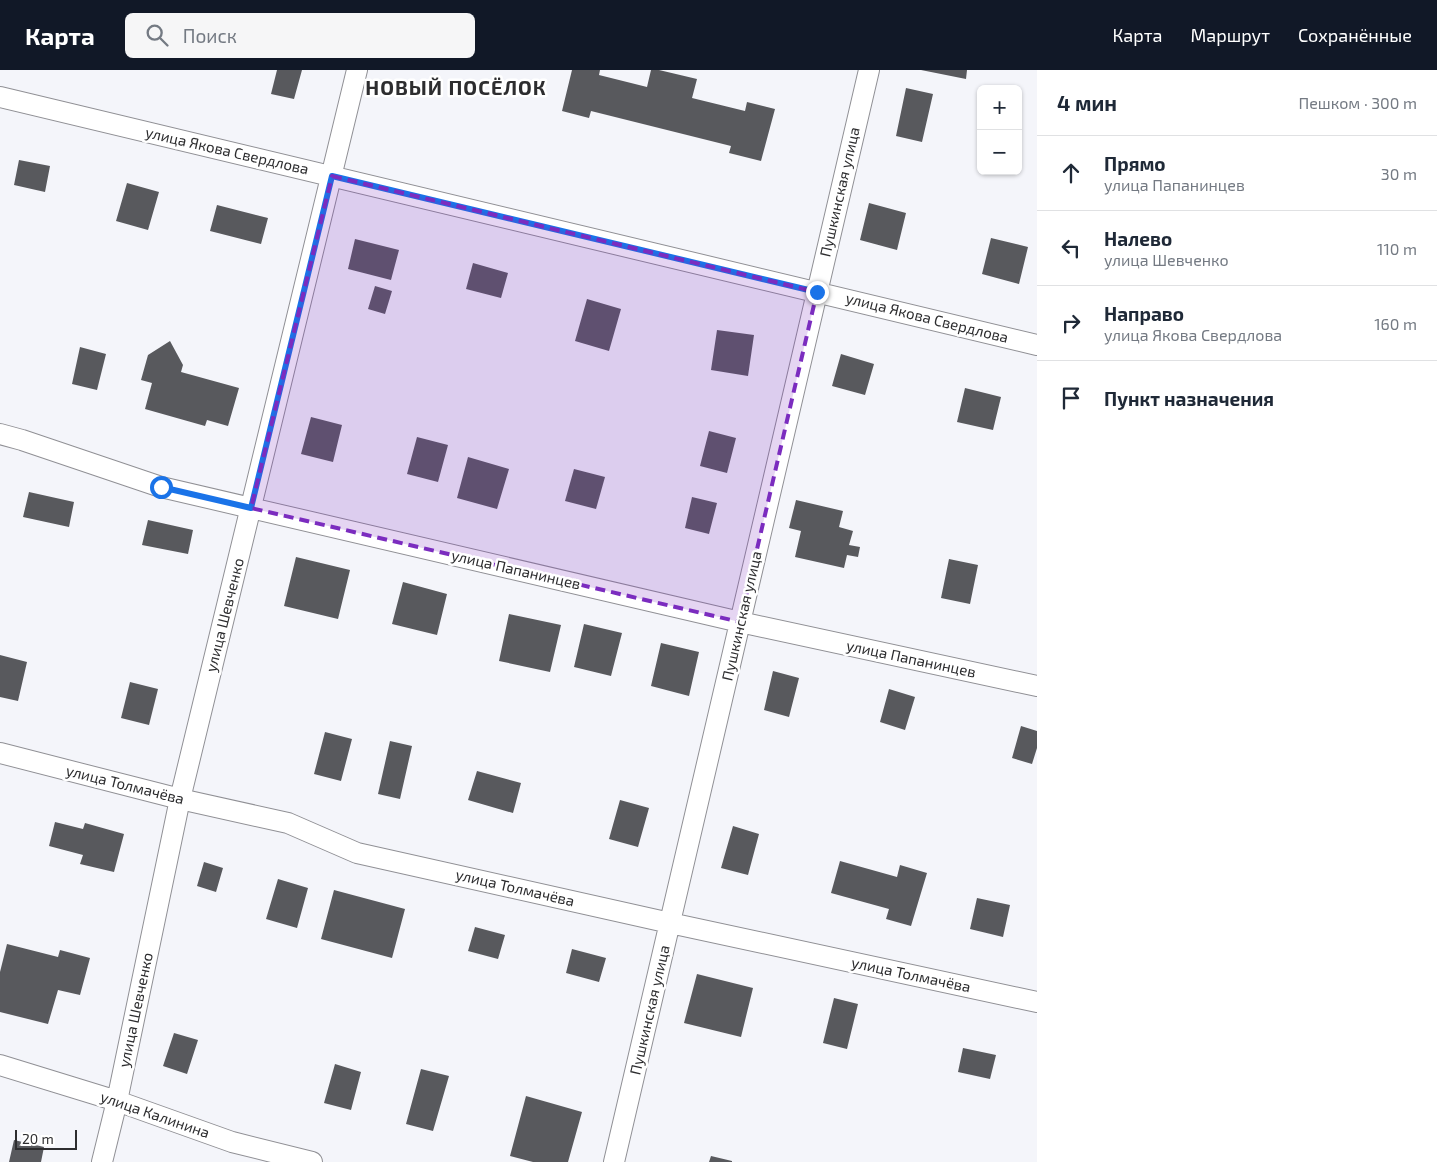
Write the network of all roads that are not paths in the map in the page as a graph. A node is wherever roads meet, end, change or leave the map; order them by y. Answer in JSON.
{"nodes":[{"id":1,"x":357,"y":70,"type":"edge"},
{"id":2,"x":870,"y":70,"type":"edge"},
{"id":3,"x":0,"y":97,"type":"edge"},
{"id":4,"x":332,"y":176,"type":"junction"},
{"id":5,"x":817,"y":292,"type":"junction"},
{"id":6,"x":1037,"y":344,"type":"edge"},
{"id":7,"x":0,"y":434,"type":"edge"},
{"id":8,"x":251,"y":508,"type":"junction"},
{"id":9,"x":740,"y":622,"type":"junction"},
{"id":10,"x":1037,"y":686,"type":"edge"},
{"id":11,"x":0,"y":753,"type":"edge"},
{"id":12,"x":180,"y":799,"type":"junction"},
{"id":13,"x":670,"y":924,"type":"junction"},
{"id":14,"x":1037,"y":1002,"type":"edge"},
{"id":15,"x":0,"y":1065,"type":"edge"},
{"id":16,"x":117,"y":1101,"type":"junction"},
{"id":17,"x":102,"y":1162,"type":"edge"},
{"id":18,"x":312,"y":1162,"type":"edge"},
{"id":19,"x":614,"y":1162,"type":"edge"}],
"edges":[{"from":1,"to":4,"type":"street","name":"улица Шевченко"},
{"from":2,"to":5,"type":"street","name":"Пушкинская улица"},
{"from":3,"to":4,"type":"street","name":"улица Якова Свердлова"},
{"from":4,"to":5,"type":"street","name":"улица Якова Свердлова"},
{"from":4,"to":8,"type":"street","name":"улица Шевченко"},
{"from":5,"to":6,"type":"street","name":"улица Якова Свердлова"},
{"from":5,"to":9,"type":"street","name":"Пушкинская улица"},
{"from":7,"to":8,"type":"street","name":"улица Папанинцев"},
{"from":8,"to":9,"type":"street","name":"улица Папанинцев"},
{"from":8,"to":12,"type":"street","name":"улица Шевченко"},
{"from":9,"to":10,"type":"street","name":"улица Папанинцев"},
{"from":9,"to":13,"type":"street","name":"Пушкинская улица"},
{"from":11,"to":12,"type":"street","name":"улица Толмачёва"},
{"from":12,"to":13,"type":"street","name":"улица Толмачёва"},
{"from":12,"to":16,"type":"street","name":"улица Шевченко"},
{"from":13,"to":14,"type":"street","name":"улица Толмачёва"},
{"from":13,"to":19,"type":"street","name":"Пушкинская улица"},
{"from":15,"to":16,"type":"street","name":"улица Калинина"},
{"from":16,"to":17,"type":"street","name":"улица Шевченко"},
{"from":16,"to":18,"type":"street","name":"улица Калинина"}]}
